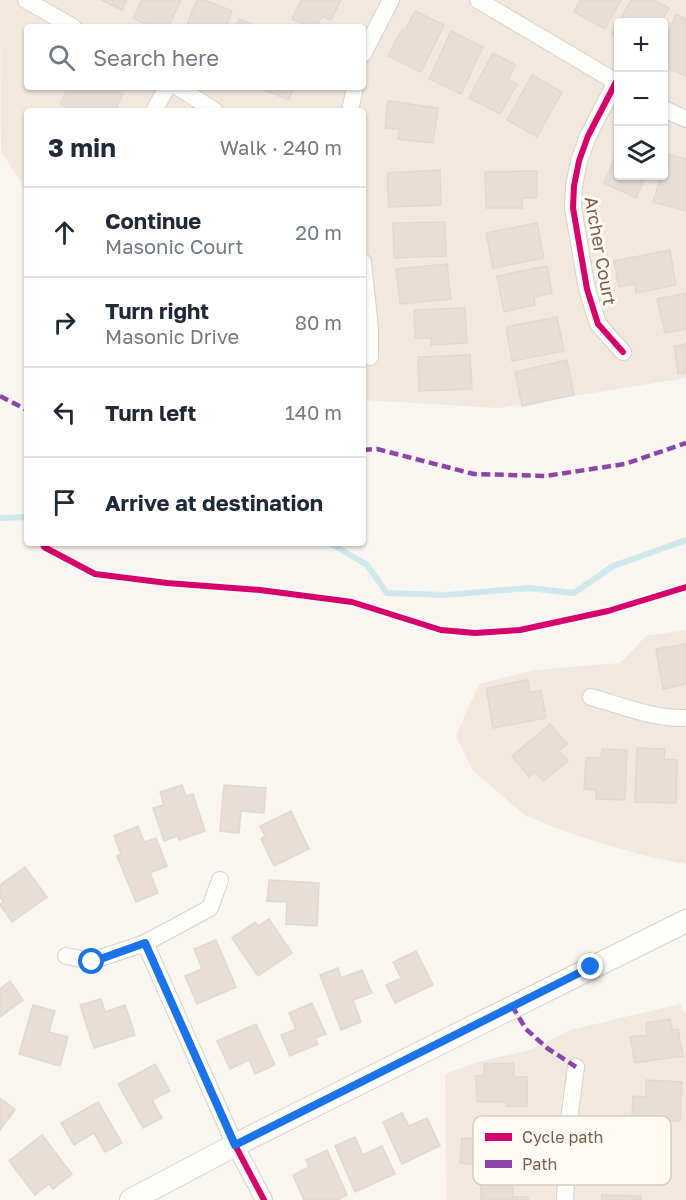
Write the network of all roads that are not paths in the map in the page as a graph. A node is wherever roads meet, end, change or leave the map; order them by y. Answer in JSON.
{"nodes":[{"id":1,"x":26,"y":0,"type":"edge"},
{"id":2,"x":391,"y":0,"type":"edge"},
{"id":3,"x":478,"y":0,"type":"edge"},
{"id":4,"x":68,"y":24,"type":"edge"},
{"id":5,"x":366,"y":48,"type":"edge"},
{"id":6,"x":614,"y":81,"type":"edge"},
{"id":7,"x":614,"y":88,"type":"edge"},
{"id":8,"x":165,"y":90,"type":"edge"},
{"id":9,"x":183,"y":90,"type":"edge"},
{"id":10,"x":354,"y":90,"type":"edge"},
{"id":11,"x":156,"y":108,"type":"edge"},
{"id":12,"x":210,"y":108,"type":"edge"},
{"id":13,"x":351,"y":108,"type":"edge"},
{"id":14,"x":668,"y":111,"type":"edge"},
{"id":15,"x":686,"y":120,"type":"edge"},
{"id":16,"x":366,"y":290,"type":"edge"},
{"id":17,"x":623,"y":352,"type":"dead end"},
{"id":18,"x":370,"y":357,"type":"dead end"},
{"id":19,"x":591,"y":697,"type":"dead end"},
{"id":20,"x":686,"y":718,"type":"edge"},
{"id":21,"x":219,"y":880,"type":"dead end"},
{"id":22,"x":686,"y":921,"type":"edge"},
{"id":23,"x":145,"y":943,"type":"junction"},
{"id":24,"x":66,"y":956,"type":"dead end"},
{"id":25,"x":576,"y":1067,"type":"dead end"},
{"id":26,"x":570,"y":1116,"type":"edge"},
{"id":27,"x":235,"y":1145,"type":"junction"},
{"id":28,"x":567,"y":1185,"type":"edge"},
{"id":29,"x":131,"y":1200,"type":"edge"},
{"id":30,"x":264,"y":1200,"type":"edge"},
{"id":31,"x":566,"y":1200,"type":"edge"}],
"edges":[{"from":1,"to":4,"type":"street"},
{"from":2,"to":5,"type":"street"},
{"from":3,"to":6,"type":"street"},
{"from":7,"to":17,"type":"street","name":"Archer Court"},
{"from":8,"to":11,"type":"street"},
{"from":9,"to":12,"type":"street"},
{"from":10,"to":13,"type":"street"},
{"from":14,"to":15,"type":"street"},
{"from":16,"to":18,"type":"street"},
{"from":19,"to":20,"type":"street"},
{"from":21,"to":23,"type":"street"},
{"from":22,"to":27,"type":"main road"},
{"from":23,"to":24,"type":"street"},
{"from":23,"to":27,"type":"street"},
{"from":25,"to":26,"type":"street"},
{"from":27,"to":29,"type":"main road"},
{"from":27,"to":30,"type":"street"},
{"from":28,"to":31,"type":"street"}]}
